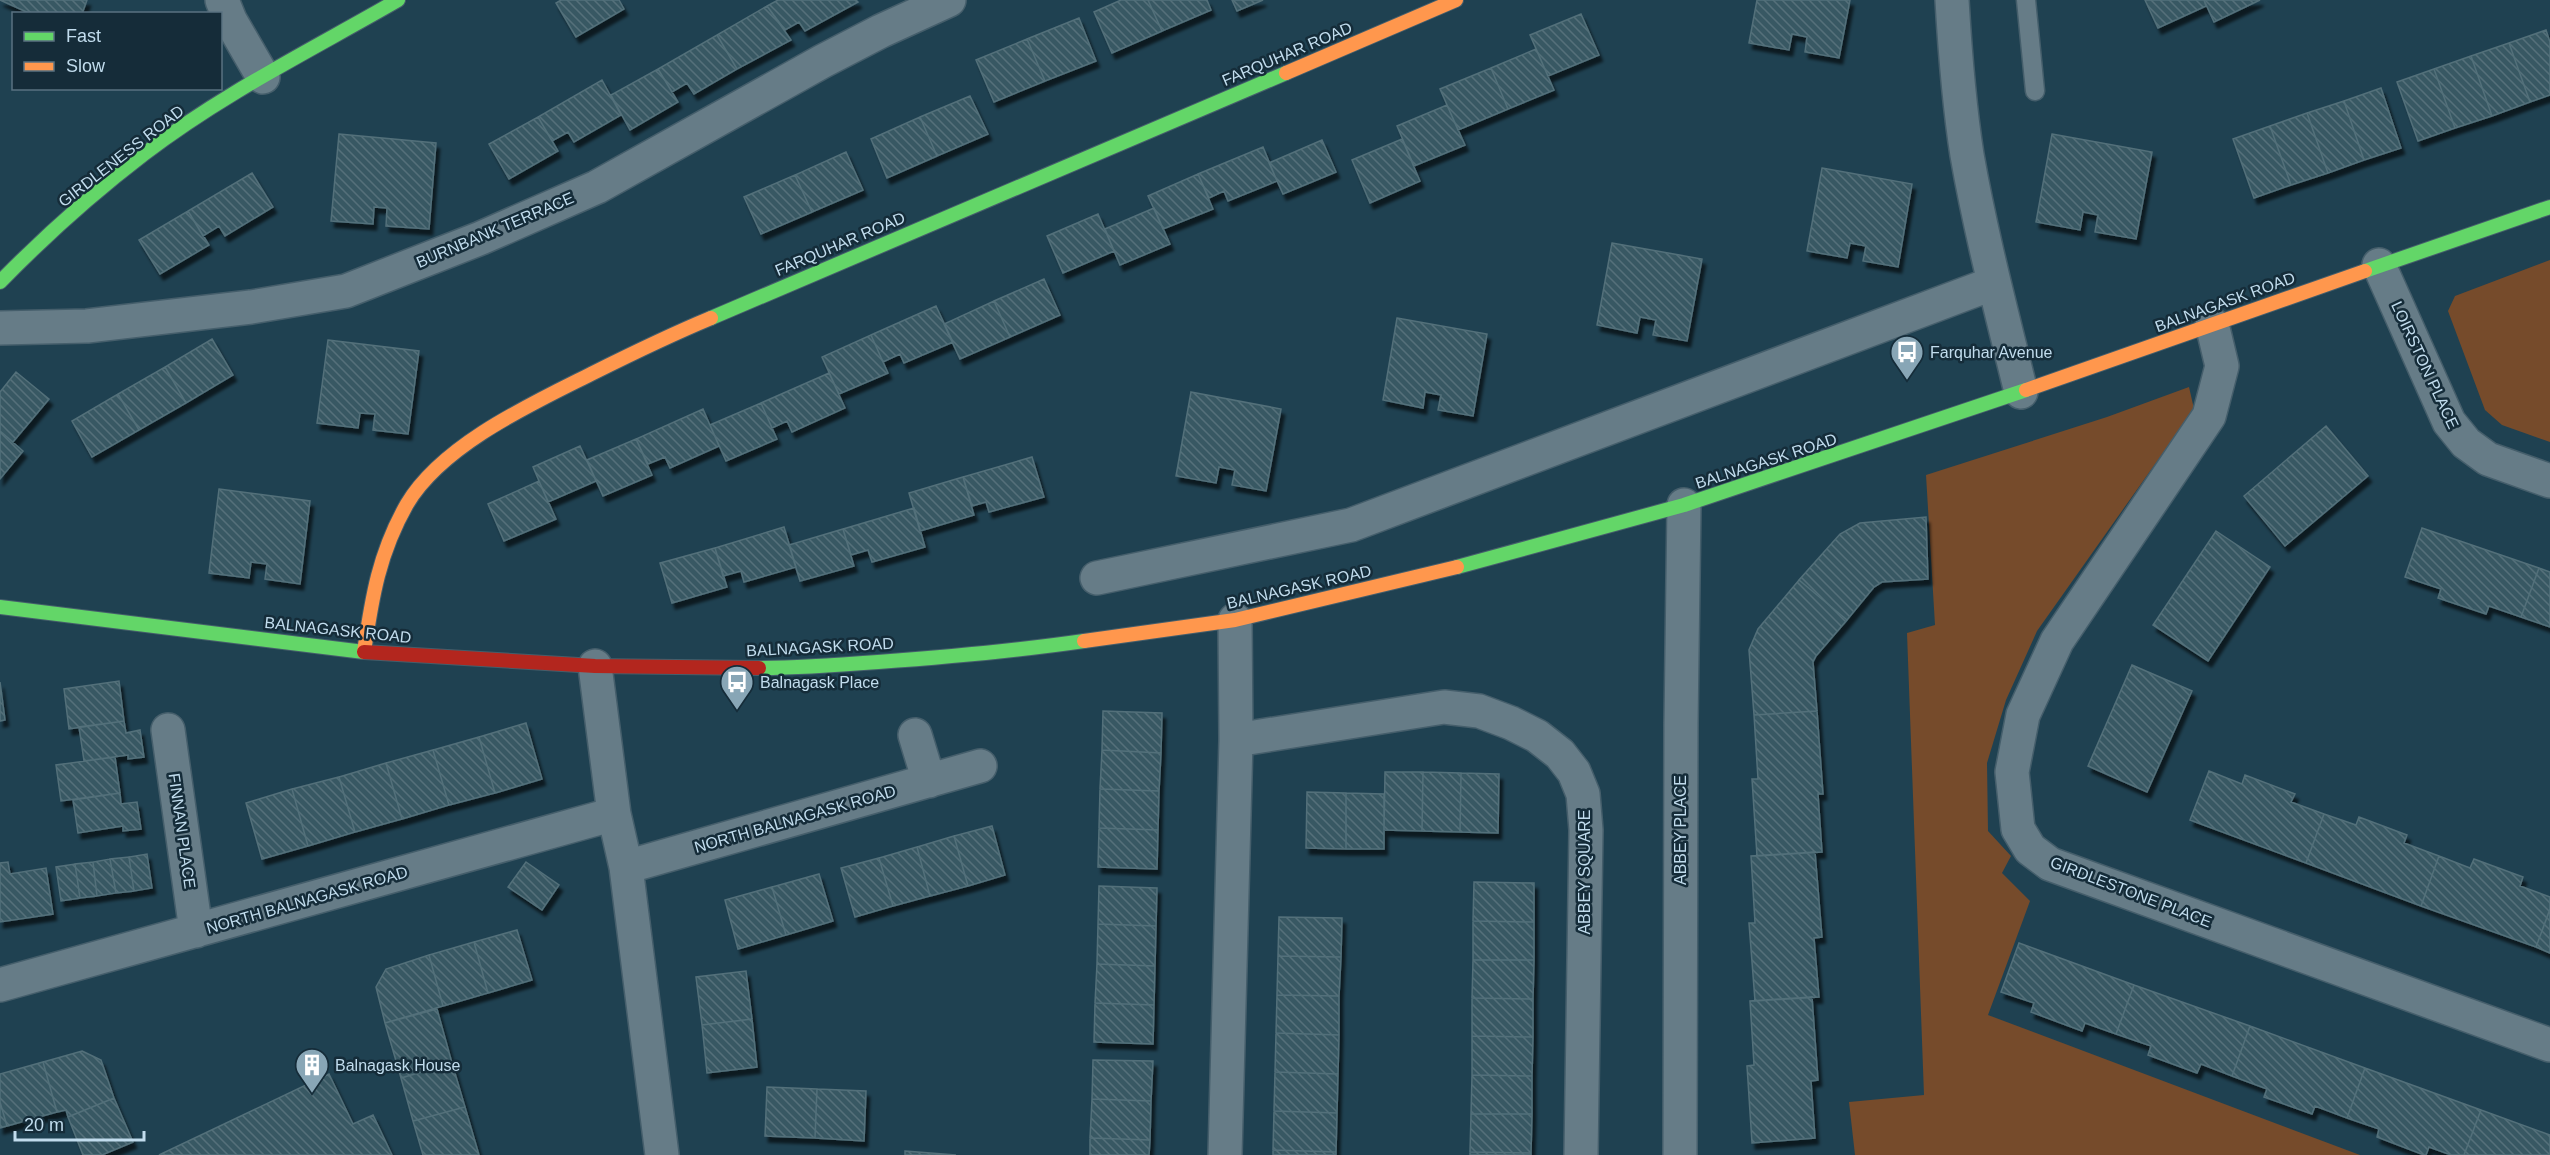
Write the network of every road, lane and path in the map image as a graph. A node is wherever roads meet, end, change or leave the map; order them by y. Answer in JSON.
{"nodes":[{"id":1,"x":222,"y":0,"type":"edge"},
{"id":2,"x":398,"y":0,"type":"edge"},
{"id":3,"x":949,"y":0,"type":"edge"},
{"id":4,"x":1456,"y":0,"type":"edge"},
{"id":5,"x":1952,"y":0,"type":"edge"},
{"id":6,"x":2026,"y":0,"type":"edge"},
{"id":7,"x":263,"y":77,"type":"junction"},
{"id":8,"x":2035,"y":91,"type":"dead end"},
{"id":9,"x":2550,"y":207,"type":"edge"},
{"id":10,"x":2379,"y":265,"type":"junction"},
{"id":11,"x":0,"y":282,"type":"edge"},
{"id":12,"x":1994,"y":283,"type":"junction"},
{"id":13,"x":2212,"y":324,"type":"junction"},
{"id":14,"x":0,"y":328,"type":"edge"},
{"id":15,"x":2022,"y":392,"type":"junction"},
{"id":16,"x":2550,"y":481,"type":"edge"},
{"id":17,"x":1684,"y":505,"type":"junction"},
{"id":18,"x":1098,"y":578,"type":"dead end"},
{"id":19,"x":0,"y":607,"type":"edge"},
{"id":20,"x":1235,"y":620,"type":"junction"},
{"id":21,"x":364,"y":652,"type":"junction"},
{"id":22,"x":595,"y":666,"type":"junction"},
{"id":23,"x":168,"y":730,"type":"dead end"},
{"id":24,"x":915,"y":735,"type":"dead end"},
{"id":25,"x":1236,"y":740,"type":"junction"},
{"id":26,"x":980,"y":766,"type":"dead end"},
{"id":27,"x":929,"y":781,"type":"junction"},
{"id":28,"x":614,"y":814,"type":"junction"},
{"id":29,"x":626,"y":867,"type":"junction"},
{"id":30,"x":196,"y":932,"type":"junction"},
{"id":31,"x":0,"y":985,"type":"edge"},
{"id":32,"x":2550,"y":1045,"type":"edge"},
{"id":33,"x":662,"y":1155,"type":"edge"},
{"id":34,"x":1225,"y":1155,"type":"edge"},
{"id":35,"x":1581,"y":1155,"type":"edge"},
{"id":36,"x":1680,"y":1155,"type":"edge"}],
"edges":[{"from":1,"to":7,"type":"street"},
{"from":2,"to":7,"type":"street","name":"GIRDLENESS ROAD"},
{"from":3,"to":14,"type":"street","name":"BURNBANK TERRACE"},
{"from":4,"to":21,"type":"street","name":"FARQUHAR ROAD"},
{"from":5,"to":12,"type":"street"},
{"from":6,"to":8,"type":"lane"},
{"from":7,"to":11,"type":"street","name":"GIRDLENESS ROAD"},
{"from":9,"to":10,"type":"street","name":"BALNAGASK ROAD"},
{"from":10,"to":13,"type":"street","name":"BALNAGASK ROAD"},
{"from":10,"to":16,"type":"street","name":"LOIRSTON PLACE"},
{"from":12,"to":15,"type":"street"},
{"from":12,"to":18,"type":"street"},
{"from":13,"to":15,"type":"street","name":"BALNAGASK ROAD"},
{"from":13,"to":32,"type":"street","name":"GIRDLESTONE PLACE"},
{"from":15,"to":17,"type":"street","name":"BALNAGASK ROAD"},
{"from":17,"to":20,"type":"street","name":"BALNAGASK ROAD"},
{"from":17,"to":36,"type":"street","name":"ABBEY PLACE"},
{"from":19,"to":21,"type":"street","name":"BALNAGASK ROAD"},
{"from":20,"to":22,"type":"street","name":"BALNAGASK ROAD"},
{"from":20,"to":25,"type":"street"},
{"from":21,"to":22,"type":"street","name":"BALNAGASK ROAD"},
{"from":22,"to":28,"type":"street"},
{"from":23,"to":30,"type":"street","name":"FINNAN PLACE"},
{"from":24,"to":27,"type":"street"},
{"from":25,"to":34,"type":"street"},
{"from":25,"to":35,"type":"street","name":"ABBEY SQUARE"},
{"from":26,"to":27,"type":"street","name":"NORTH BALNAGASK ROAD"},
{"from":27,"to":29,"type":"street","name":"NORTH BALNAGASK ROAD"},
{"from":28,"to":29,"type":"street"},
{"from":28,"to":30,"type":"street","name":"NORTH BALNAGASK ROAD"},
{"from":29,"to":33,"type":"street"},
{"from":30,"to":31,"type":"street","name":"NORTH BALNAGASK ROAD"}]}
